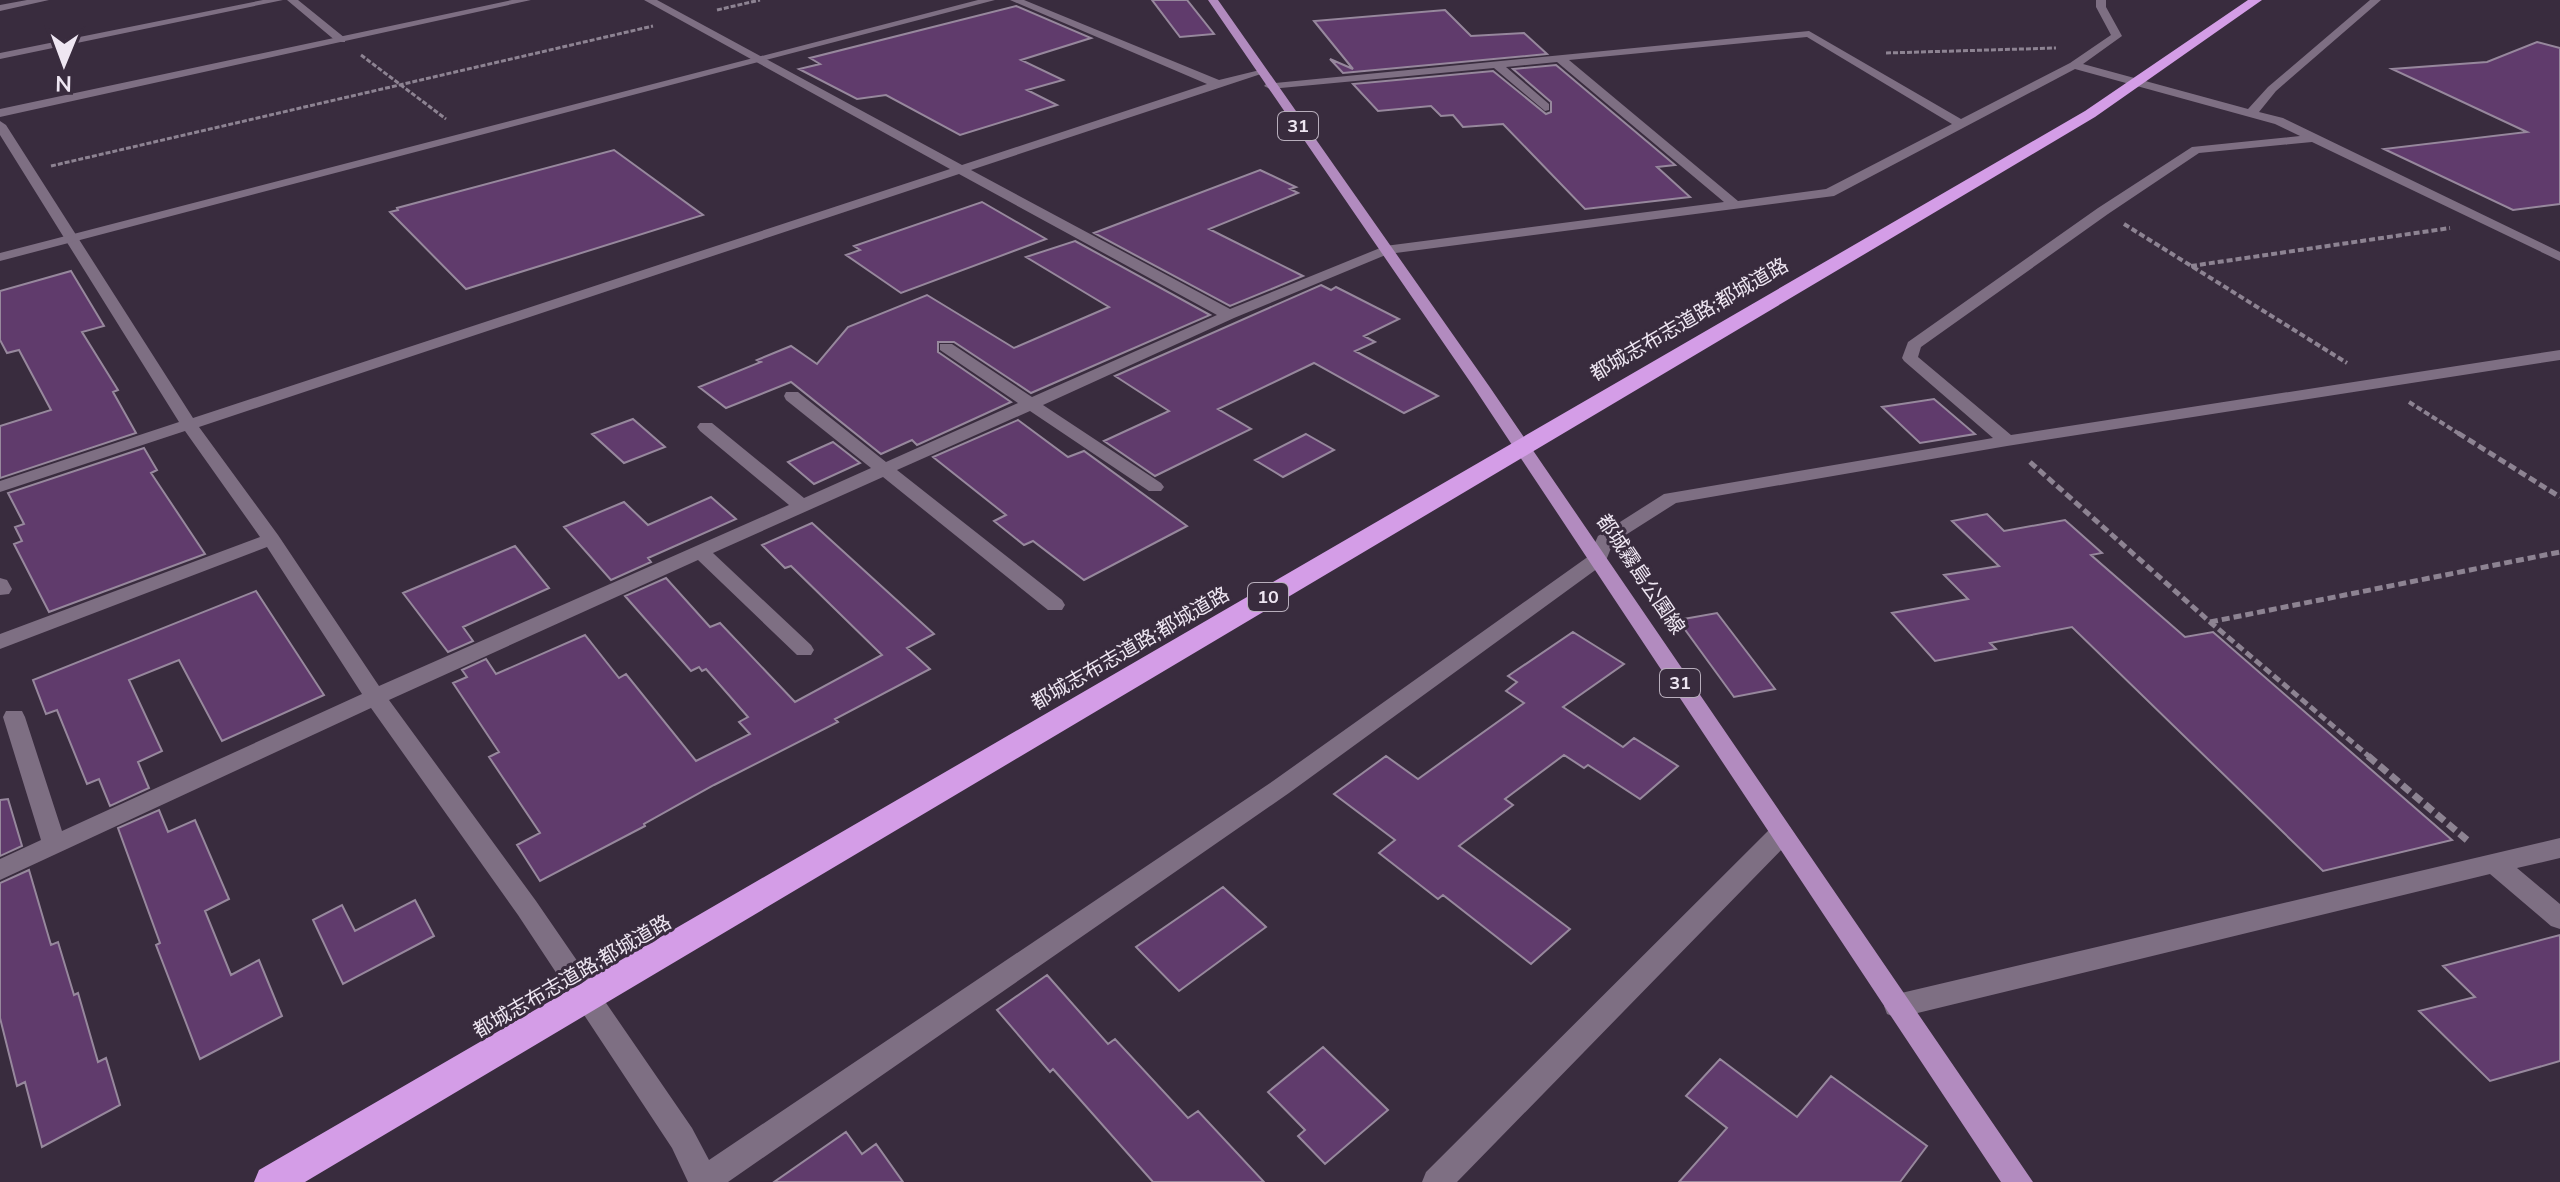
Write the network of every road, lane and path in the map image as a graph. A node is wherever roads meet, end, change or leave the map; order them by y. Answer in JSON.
{"nodes":[{"id":1,"x":44,"y":0,"type":"edge"},
{"id":2,"x":278,"y":0,"type":"edge"},
{"id":3,"x":292,"y":0,"type":"edge"},
{"id":4,"x":526,"y":0,"type":"edge"},
{"id":5,"x":649,"y":0,"type":"edge"},
{"id":6,"x":760,"y":0,"type":"edge"},
{"id":7,"x":990,"y":0,"type":"edge"},
{"id":8,"x":1015,"y":0,"type":"edge"},
{"id":9,"x":1213,"y":0,"type":"edge"},
{"id":10,"x":2101,"y":0,"type":"edge"},
{"id":11,"x":2256,"y":0,"type":"edge"},
{"id":12,"x":2376,"y":0,"type":"edge"},
{"id":13,"x":0,"y":8,"type":"edge"},
{"id":14,"x":683,"y":18,"type":"junction"},
{"id":15,"x":341,"y":40,"type":"junction"},
{"id":16,"x":2105,"y":47,"type":"junction"},
{"id":17,"x":1845,"y":54,"type":"junction"},
{"id":18,"x":0,"y":56,"type":"edge"},
{"id":19,"x":1559,"y":58,"type":"junction"},
{"id":20,"x":761,"y":60,"type":"junction"},
{"id":21,"x":1496,"y":64,"type":"junction"},
{"id":22,"x":2074,"y":65,"type":"junction"},
{"id":23,"x":1260,"y":71,"type":"junction"},
{"id":24,"x":400,"y":83,"type":"junction"},
{"id":25,"x":1218,"y":84,"type":"junction"},
{"id":26,"x":1270,"y":86,"type":"junction"},
{"id":27,"x":1545,"y":107,"type":"dead end"},
{"id":28,"x":2252,"y":112,"type":"junction"},
{"id":29,"x":0,"y":113,"type":"edge"},
{"id":30,"x":1961,"y":124,"type":"junction"},
{"id":31,"x":0,"y":125,"type":"edge"},
{"id":32,"x":467,"y":135,"type":"junction"},
{"id":33,"x":2314,"y":138,"type":"junction"},
{"id":34,"x":963,"y":170,"type":"junction"},
{"id":35,"x":30,"y":171,"type":"junction"},
{"id":36,"x":1736,"y":206,"type":"junction"},
{"id":37,"x":2103,"y":211,"type":"junction"},
{"id":38,"x":2488,"y":223,"type":"junction"},
{"id":39,"x":73,"y":239,"type":"junction"},
{"id":40,"x":1385,"y":250,"type":"junction"},
{"id":41,"x":0,"y":257,"type":"edge"},
{"id":42,"x":2560,"y":257,"type":"edge"},
{"id":43,"x":2190,"y":266,"type":"junction"},
{"id":44,"x":1229,"y":315,"type":"junction"},
{"id":45,"x":946,"y":347,"type":"dead end"},
{"id":46,"x":2560,"y":355,"type":"edge"},
{"id":47,"x":2381,"y":385,"type":"junction"},
{"id":48,"x":792,"y":396,"type":"dead end"},
{"id":49,"x":1031,"y":404,"type":"junction"},
{"id":50,"x":189,"y":425,"type":"junction"},
{"id":51,"x":706,"y":427,"type":"dead end"},
{"id":52,"x":2007,"y":441,"type":"junction"},
{"id":53,"x":886,"y":470,"type":"junction"},
{"id":54,"x":0,"y":487,"type":"edge"},
{"id":55,"x":1155,"y":487,"type":"dead end"},
{"id":56,"x":2560,"y":497,"type":"edge"},
{"id":57,"x":803,"y":507,"type":"junction"},
{"id":58,"x":271,"y":539,"type":"junction"},
{"id":59,"x":700,"y":552,"type":"junction"},
{"id":60,"x":2560,"y":552,"type":"edge"},
{"id":61,"x":1598,"y":559,"type":"junction"},
{"id":62,"x":1055,"y":605,"type":"dead end"},
{"id":63,"x":2210,"y":622,"type":"junction"},
{"id":64,"x":0,"y":642,"type":"edge"},
{"id":65,"x":804,"y":650,"type":"dead end"},
{"id":66,"x":375,"y":697,"type":"junction"},
{"id":67,"x":14,"y":717,"type":"dead end"},
{"id":68,"x":1781,"y":834,"type":"junction"},
{"id":69,"x":55,"y":846,"type":"junction"},
{"id":70,"x":2560,"y":848,"type":"edge"},
{"id":71,"x":2495,"y":864,"type":"junction"},
{"id":72,"x":0,"y":870,"type":"edge"},
{"id":73,"x":2560,"y":919,"type":"edge"},
{"id":74,"x":1897,"y":1006,"type":"junction"},
{"id":75,"x":272,"y":1182,"type":"edge"},
{"id":76,"x":704,"y":1182,"type":"edge"},
{"id":77,"x":1437,"y":1182,"type":"edge"},
{"id":78,"x":2018,"y":1182,"type":"edge"}],
"edges":[{"from":1,"to":13,"type":"street"},
{"from":2,"to":18,"type":"street"},
{"from":3,"to":15,"type":"street"},
{"from":4,"to":15,"type":"street"},
{"from":5,"to":14,"type":"street"},
{"from":6,"to":14,"type":"path"},
{"from":7,"to":20,"type":"street"},
{"from":8,"to":25,"type":"street"},
{"from":9,"to":23,"type":"main road","name":"都城霧島公園線","number":"31"},
{"from":10,"to":16,"type":"street"},
{"from":11,"to":75,"type":"highway","name":"都城志布志道路;都城道路","number":"10"},
{"from":12,"to":28,"type":"street"},
{"from":14,"to":20,"type":"street"},
{"from":14,"to":24,"type":"path"},
{"from":15,"to":24,"type":"path"},
{"from":15,"to":29,"type":"street"},
{"from":16,"to":17,"type":"path"},
{"from":16,"to":22,"type":"street"},
{"from":17,"to":19,"type":"street"},
{"from":17,"to":30,"type":"street"},
{"from":19,"to":21,"type":"street"},
{"from":19,"to":36,"type":"street"},
{"from":20,"to":32,"type":"street"},
{"from":20,"to":34,"type":"street"},
{"from":21,"to":26,"type":"street"},
{"from":21,"to":27,"type":"street"},
{"from":22,"to":28,"type":"street"},
{"from":22,"to":30,"type":"street"},
{"from":23,"to":25,"type":"street"},
{"from":23,"to":26,"type":"main road","name":"都城霧島公園線","number":"31"},
{"from":24,"to":32,"type":"path"},
{"from":24,"to":35,"type":"path"},
{"from":25,"to":34,"type":"street"},
{"from":26,"to":40,"type":"main road","name":"都城霧島公園線","number":"31"},
{"from":28,"to":33,"type":"street"},
{"from":30,"to":36,"type":"street"},
{"from":31,"to":35,"type":"street"},
{"from":32,"to":39,"type":"street"},
{"from":33,"to":37,"type":"street"},
{"from":33,"to":38,"type":"street"},
{"from":34,"to":44,"type":"street"},
{"from":34,"to":50,"type":"street"},
{"from":35,"to":39,"type":"street"},
{"from":36,"to":40,"type":"street"},
{"from":37,"to":43,"type":"path"},
{"from":37,"to":52,"type":"street"},
{"from":38,"to":42,"type":"street"},
{"from":38,"to":43,"type":"path"},
{"from":39,"to":41,"type":"street"},
{"from":39,"to":50,"type":"street"},
{"from":40,"to":44,"type":"street"},
{"from":40,"to":61,"type":"main road","name":"都城霧島公園線","number":"31"},
{"from":43,"to":47,"type":"path"},
{"from":44,"to":49,"type":"street"},
{"from":45,"to":49,"type":"street"},
{"from":46,"to":47,"type":"street"},
{"from":47,"to":52,"type":"street"},
{"from":47,"to":56,"type":"path"},
{"from":48,"to":53,"type":"street"},
{"from":49,"to":53,"type":"street"},
{"from":49,"to":55,"type":"street"},
{"from":50,"to":54,"type":"street"},
{"from":50,"to":58,"type":"street"},
{"from":51,"to":57,"type":"street"},
{"from":52,"to":61,"type":"street"},
{"from":52,"to":63,"type":"path"},
{"from":53,"to":57,"type":"street"},
{"from":53,"to":62,"type":"street"},
{"from":57,"to":59,"type":"street"},
{"from":58,"to":64,"type":"street"},
{"from":58,"to":66,"type":"street"},
{"from":59,"to":65,"type":"street"},
{"from":59,"to":66,"type":"street"},
{"from":60,"to":63,"type":"path"},
{"from":61,"to":68,"type":"main road","name":"都城霧島公園線","number":"31"},
{"from":61,"to":76,"type":"street"},
{"from":63,"to":71,"type":"path"},
{"from":66,"to":69,"type":"street"},
{"from":66,"to":76,"type":"street"},
{"from":67,"to":69,"type":"street"},
{"from":68,"to":74,"type":"main road","name":"都城霧島公園線","number":"31"},
{"from":68,"to":77,"type":"street"},
{"from":69,"to":72,"type":"street"},
{"from":70,"to":71,"type":"street"},
{"from":71,"to":73,"type":"street"},
{"from":71,"to":74,"type":"street"},
{"from":74,"to":78,"type":"main road","name":"都城霧島公園線","number":"31"}]}
